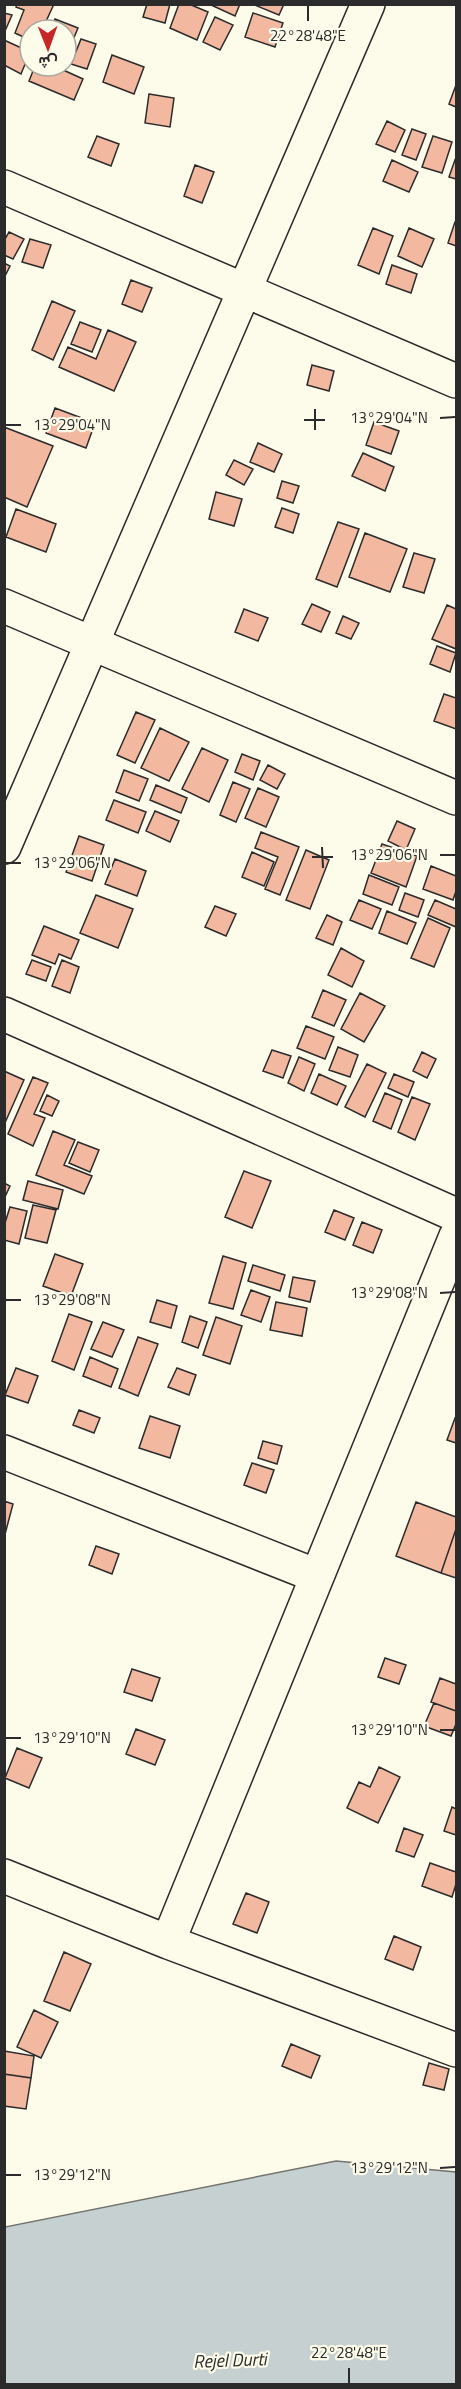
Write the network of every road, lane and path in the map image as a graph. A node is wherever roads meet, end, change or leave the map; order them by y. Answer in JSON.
{"nodes":[{"id":1,"x":368,"y":4,"type":"edge"},
{"id":2,"x":4,"y":187,"type":"edge"},
{"id":3,"x":245,"y":290,"type":"junction"},
{"id":4,"x":456,"y":381,"type":"edge"},
{"id":5,"x":4,"y":606,"type":"edge"},
{"id":6,"x":92,"y":643,"type":"junction"},
{"id":7,"x":456,"y":798,"type":"edge"},
{"id":8,"x":4,"y":847,"type":"edge"},
{"id":9,"x":4,"y":1014,"type":"edge"},
{"id":10,"x":456,"y":1215,"type":"edge"},
{"id":11,"x":456,"y":1236,"type":"edge"},
{"id":12,"x":4,"y":1452,"type":"edge"},
{"id":13,"x":317,"y":1576,"type":"junction"},
{"id":14,"x":4,"y":1876,"type":"edge"},
{"id":15,"x":168,"y":1942,"type":"junction"},
{"id":16,"x":456,"y":2050,"type":"edge"}],
"edges":[{"from":1,"to":3,"type":"street"},
{"from":2,"to":3,"type":"street"},
{"from":3,"to":4,"type":"street"},
{"from":3,"to":6,"type":"street"},
{"from":5,"to":6,"type":"street"},
{"from":6,"to":7,"type":"street"},
{"from":6,"to":8,"type":"street"},
{"from":9,"to":10,"type":"street"},
{"from":11,"to":13,"type":"street"},
{"from":12,"to":13,"type":"street"},
{"from":13,"to":15,"type":"street"},
{"from":14,"to":15,"type":"street"},
{"from":15,"to":16,"type":"street"}]}
